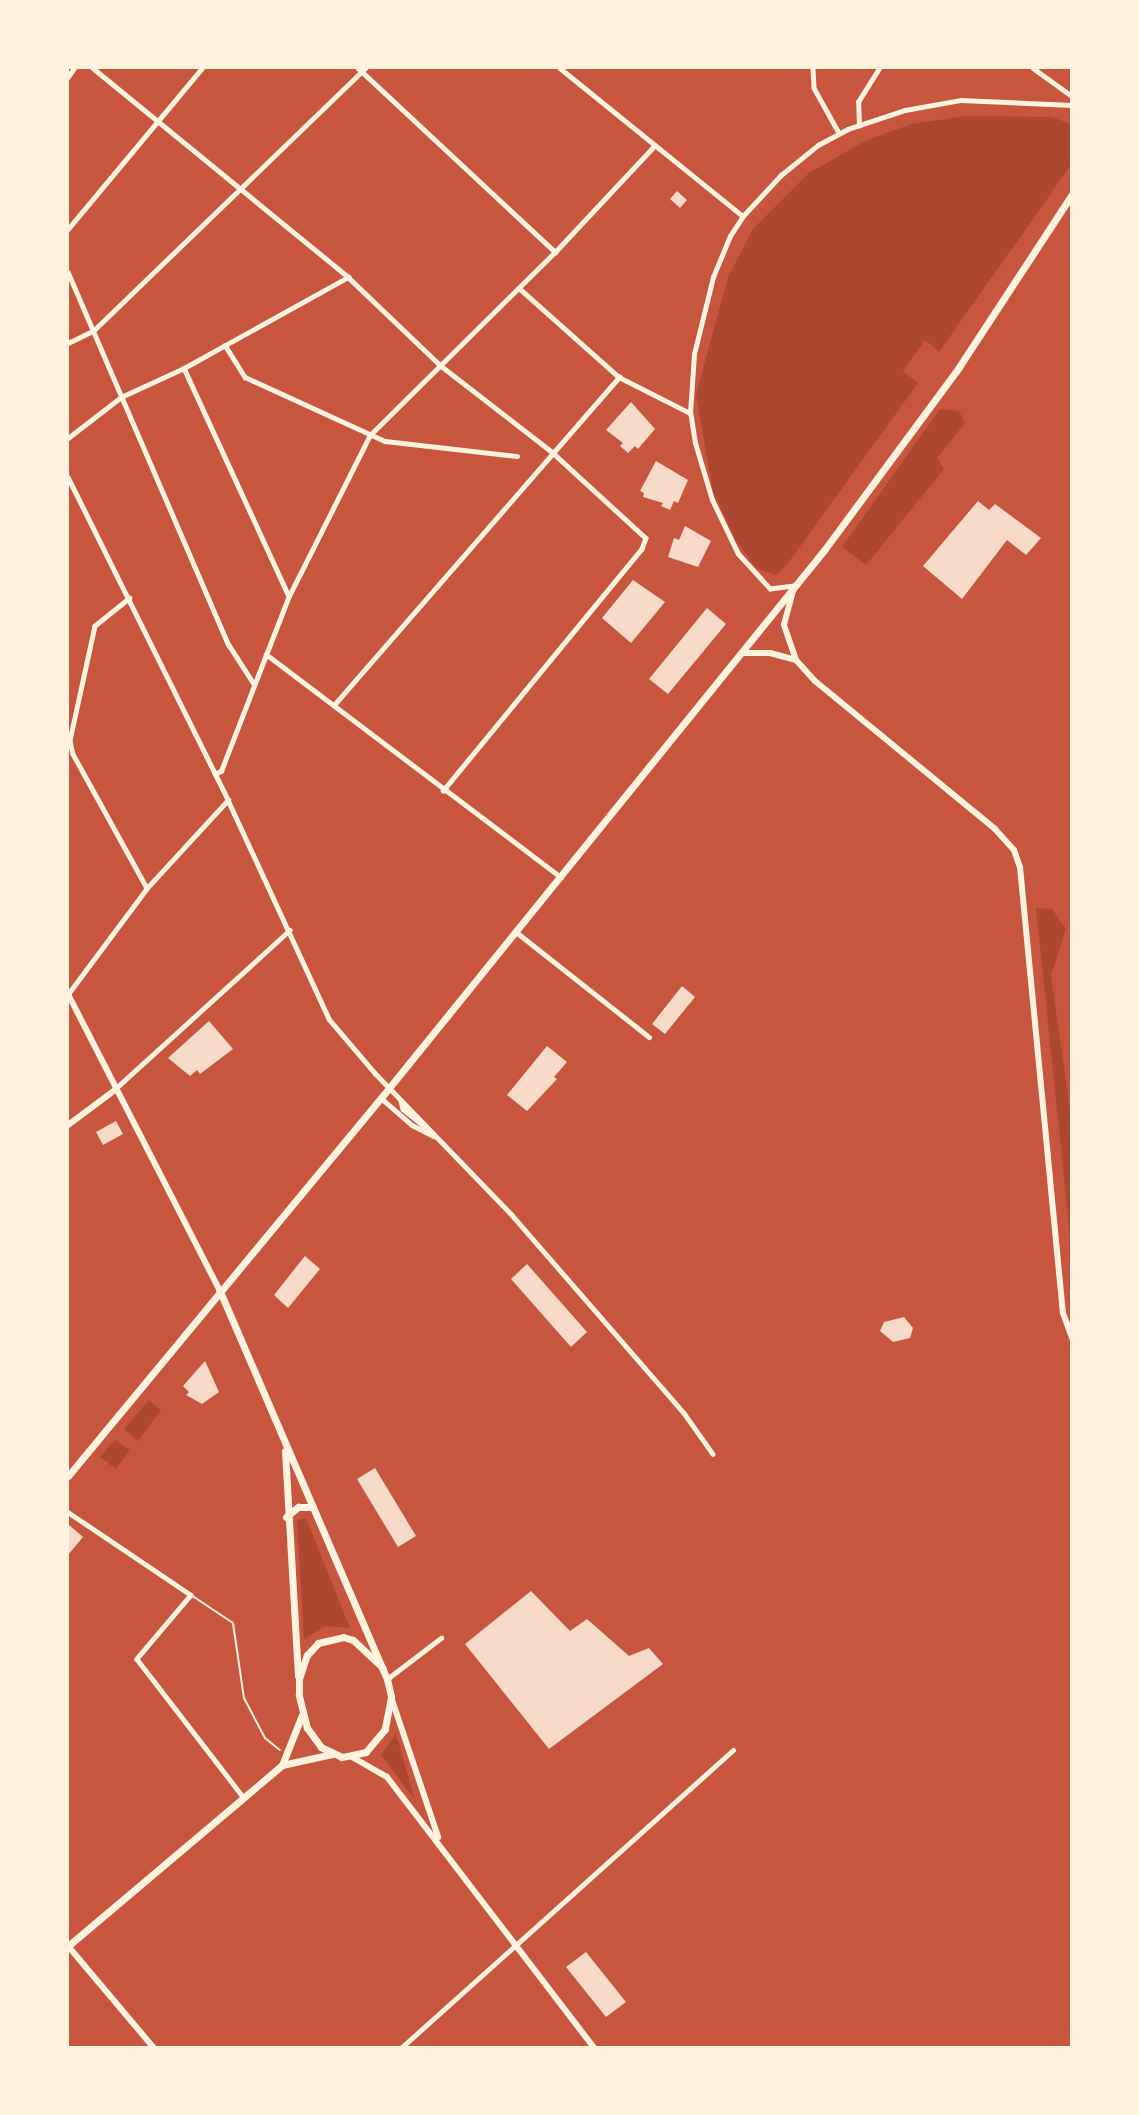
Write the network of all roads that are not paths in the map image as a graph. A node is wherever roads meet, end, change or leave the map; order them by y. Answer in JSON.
{"nodes":[{"id":1,"x":75,"y":68,"type":"edge"},
{"id":2,"x":93,"y":68,"type":"edge"},
{"id":3,"x":202,"y":68,"type":"edge"},
{"id":4,"x":560,"y":68,"type":"edge"},
{"id":5,"x":813,"y":68,"type":"edge"},
{"id":6,"x":879,"y":68,"type":"edge"},
{"id":7,"x":1033,"y":68,"type":"edge"},
{"id":8,"x":362,"y":69,"type":"edge"},
{"id":9,"x":68,"y":77,"type":"edge"},
{"id":10,"x":1071,"y":96,"type":"edge"},
{"id":11,"x":1071,"y":105,"type":"edge"},
{"id":12,"x":158,"y":120,"type":"junction"},
{"id":13,"x":859,"y":126,"type":"junction"},
{"id":14,"x":840,"y":133,"type":"junction"},
{"id":15,"x":655,"y":145,"type":"junction"},
{"id":16,"x":243,"y":190,"type":"junction"},
{"id":17,"x":1071,"y":195,"type":"edge"},
{"id":18,"x":742,"y":216,"type":"junction"},
{"id":19,"x":68,"y":230,"type":"edge"},
{"id":20,"x":555,"y":252,"type":"junction"},
{"id":21,"x":68,"y":272,"type":"edge"},
{"id":22,"x":348,"y":277,"type":"junction"},
{"id":23,"x":519,"y":288,"type":"junction"},
{"id":24,"x":93,"y":331,"type":"junction"},
{"id":25,"x":68,"y":343,"type":"edge"},
{"id":26,"x":225,"y":345,"type":"junction"},
{"id":27,"x":440,"y":365,"type":"junction"},
{"id":28,"x":184,"y":368,"type":"junction"},
{"id":29,"x":619,"y":377,"type":"junction"},
{"id":30,"x":121,"y":397,"type":"junction"},
{"id":31,"x":690,"y":413,"type":"junction"},
{"id":32,"x":370,"y":435,"type":"junction"},
{"id":33,"x":68,"y":438,"type":"edge"},
{"id":34,"x":552,"y":452,"type":"junction"},
{"id":35,"x":517,"y":456,"type":"dead end"},
{"id":36,"x":68,"y":477,"type":"edge"},
{"id":37,"x":794,"y":586,"type":"junction"},
{"id":38,"x":289,"y":596,"type":"junction"},
{"id":39,"x":130,"y":598,"type":"junction"},
{"id":40,"x":744,"y":652,"type":"junction"},
{"id":41,"x":267,"y":654,"type":"junction"},
{"id":42,"x":796,"y":660,"type":"junction"},
{"id":43,"x":254,"y":684,"type":"junction"},
{"id":44,"x":334,"y":705,"type":"junction"},
{"id":45,"x":69,"y":741,"type":"edge"},
{"id":46,"x":215,"y":774,"type":"junction"},
{"id":47,"x":443,"y":791,"type":"junction"},
{"id":48,"x":228,"y":800,"type":"junction"},
{"id":49,"x":561,"y":877,"type":"junction"},
{"id":50,"x":147,"y":888,"type":"junction"},
{"id":51,"x":290,"y":930,"type":"junction"},
{"id":52,"x":515,"y":931,"type":"junction"},
{"id":53,"x":68,"y":994,"type":"edge"},
{"id":54,"x":649,"y":1037,"type":"dead end"},
{"id":55,"x":389,"y":1088,"type":"junction"},
{"id":56,"x":115,"y":1090,"type":"junction"},
{"id":57,"x":381,"y":1098,"type":"junction"},
{"id":58,"x":68,"y":1125,"type":"edge"},
{"id":59,"x":436,"y":1137,"type":"junction"},
{"id":60,"x":219,"y":1289,"type":"junction"},
{"id":61,"x":1071,"y":1338,"type":"edge"},
{"id":62,"x":285,"y":1448,"type":"junction"},
{"id":63,"x":714,"y":1454,"type":"dead end"},
{"id":64,"x":68,"y":1476,"type":"edge"},
{"id":65,"x":313,"y":1507,"type":"junction"},
{"id":66,"x":68,"y":1512,"type":"edge"},
{"id":67,"x":286,"y":1516,"type":"junction"},
{"id":68,"x":191,"y":1595,"type":"junction"},
{"id":69,"x":441,"y":1638,"type":"dead end"},
{"id":70,"x":382,"y":1667,"type":"junction"},
{"id":71,"x":298,"y":1679,"type":"junction"},
{"id":72,"x":387,"y":1679,"type":"junction"},
{"id":73,"x":391,"y":1697,"type":"junction"},
{"id":74,"x":302,"y":1715,"type":"junction"},
{"id":75,"x":280,"y":1750,"type":"dead end"},
{"id":76,"x":733,"y":1750,"type":"dead end"},
{"id":77,"x":332,"y":1754,"type":"junction"},
{"id":78,"x":352,"y":1757,"type":"junction"},
{"id":79,"x":282,"y":1766,"type":"junction"},
{"id":80,"x":244,"y":1798,"type":"junction"},
{"id":81,"x":440,"y":1843,"type":"junction"},
{"id":82,"x":515,"y":1945,"type":"junction"},
{"id":83,"x":68,"y":1946,"type":"edge"},
{"id":84,"x":154,"y":2048,"type":"edge"},
{"id":85,"x":401,"y":2048,"type":"edge"},
{"id":86,"x":594,"y":2048,"type":"edge"}],
"edges":[{"from":1,"to":9,"type":"street"},
{"from":2,"to":12,"type":"street"},
{"from":3,"to":12,"type":"street"},
{"from":4,"to":15,"type":"street"},
{"from":5,"to":14,"type":"street"},
{"from":6,"to":13,"type":"street"},
{"from":7,"to":10,"type":"street"},
{"from":8,"to":16,"type":"street"},
{"from":8,"to":20,"type":"street"},
{"from":11,"to":13,"type":"street"},
{"from":12,"to":16,"type":"street"},
{"from":12,"to":19,"type":"street"},
{"from":13,"to":14,"type":"street"},
{"from":14,"to":18,"type":"street"},
{"from":15,"to":18,"type":"street"},
{"from":15,"to":20,"type":"street"},
{"from":16,"to":22,"type":"street"},
{"from":16,"to":24,"type":"street"},
{"from":17,"to":37,"type":"main road"},
{"from":18,"to":31,"type":"street"},
{"from":20,"to":23,"type":"street"},
{"from":21,"to":24,"type":"street"},
{"from":22,"to":26,"type":"street"},
{"from":22,"to":27,"type":"street"},
{"from":23,"to":27,"type":"street"},
{"from":23,"to":29,"type":"street"},
{"from":24,"to":25,"type":"street"},
{"from":24,"to":30,"type":"street"},
{"from":26,"to":28,"type":"street"},
{"from":26,"to":32,"type":"street"},
{"from":27,"to":32,"type":"street"},
{"from":27,"to":34,"type":"street"},
{"from":28,"to":30,"type":"street"},
{"from":28,"to":38,"type":"street"},
{"from":29,"to":31,"type":"street"},
{"from":29,"to":34,"type":"street"},
{"from":30,"to":33,"type":"street"},
{"from":30,"to":43,"type":"street"},
{"from":31,"to":37,"type":"street"},
{"from":32,"to":35,"type":"street"},
{"from":32,"to":38,"type":"street"},
{"from":34,"to":44,"type":"street"},
{"from":34,"to":47,"type":"street"},
{"from":36,"to":39,"type":"street"},
{"from":37,"to":40,"type":"main road"},
{"from":37,"to":42,"type":"main road"},
{"from":38,"to":41,"type":"street"},
{"from":39,"to":45,"type":"street"},
{"from":39,"to":46,"type":"street"},
{"from":40,"to":42,"type":"main road"},
{"from":40,"to":49,"type":"main road"},
{"from":41,"to":43,"type":"street"},
{"from":41,"to":44,"type":"street"},
{"from":42,"to":61,"type":"main road"},
{"from":43,"to":46,"type":"street"},
{"from":44,"to":47,"type":"street"},
{"from":45,"to":50,"type":"street"},
{"from":46,"to":48,"type":"street"},
{"from":47,"to":49,"type":"street"},
{"from":48,"to":50,"type":"street"},
{"from":48,"to":51,"type":"street"},
{"from":49,"to":52,"type":"main road"},
{"from":50,"to":53,"type":"street"},
{"from":51,"to":55,"type":"street"},
{"from":51,"to":56,"type":"street"},
{"from":52,"to":54,"type":"street"},
{"from":52,"to":55,"type":"main road"},
{"from":53,"to":56,"type":"main road"},
{"from":55,"to":57,"type":"main road"},
{"from":55,"to":59,"type":"street"},
{"from":56,"to":58,"type":"main road"},
{"from":56,"to":60,"type":"main road"},
{"from":57,"to":59,"type":"street"},
{"from":57,"to":60,"type":"main road"},
{"from":59,"to":63,"type":"street"},
{"from":60,"to":62,"type":"main road"},
{"from":60,"to":64,"type":"main road"},
{"from":62,"to":65,"type":"main road"},
{"from":62,"to":67,"type":"main road"},
{"from":65,"to":67,"type":"main road"},
{"from":65,"to":70,"type":"main road"},
{"from":66,"to":68,"type":"street"},
{"from":67,"to":71,"type":"main road"},
{"from":68,"to":75,"type":"lane"},
{"from":68,"to":80,"type":"street"},
{"from":69,"to":72,"type":"street"},
{"from":70,"to":71,"type":"main road"},
{"from":70,"to":72,"type":"main road"},
{"from":71,"to":74,"type":"main road"},
{"from":72,"to":73,"type":"main road"},
{"from":73,"to":78,"type":"main road"},
{"from":73,"to":81,"type":"main road"},
{"from":74,"to":77,"type":"main road"},
{"from":74,"to":79,"type":"main road"},
{"from":76,"to":82,"type":"street"},
{"from":77,"to":78,"type":"main road"},
{"from":77,"to":79,"type":"main road"},
{"from":78,"to":81,"type":"main road"},
{"from":79,"to":80,"type":"main road"},
{"from":80,"to":83,"type":"main road"},
{"from":81,"to":82,"type":"main road"},
{"from":82,"to":85,"type":"street"},
{"from":82,"to":86,"type":"main road"},
{"from":83,"to":84,"type":"main road"}]}
